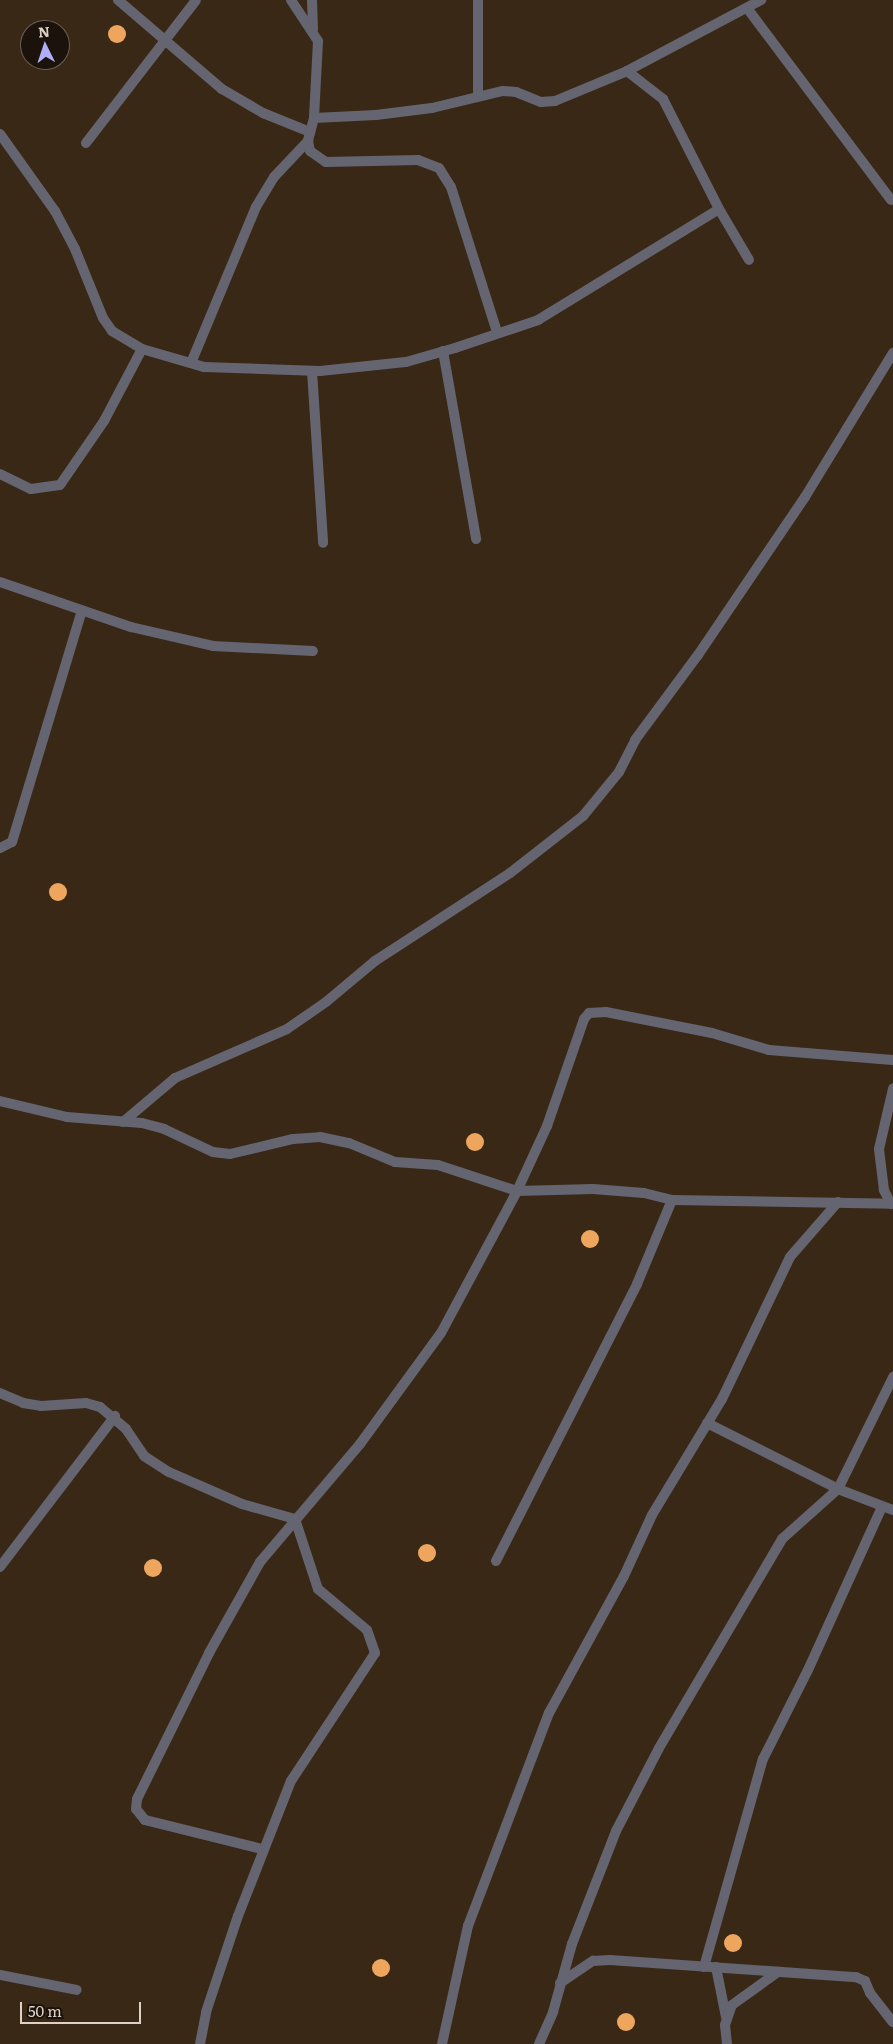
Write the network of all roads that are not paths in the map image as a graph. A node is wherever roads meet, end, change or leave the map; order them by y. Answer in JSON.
{"nodes":[{"id":1,"x":118,"y":0,"type":"edge"},
{"id":2,"x":196,"y":0,"type":"edge"},
{"id":3,"x":291,"y":0,"type":"edge"},
{"id":4,"x":312,"y":0,"type":"edge"},
{"id":5,"x":478,"y":0,"type":"edge"},
{"id":6,"x":761,"y":0,"type":"edge"},
{"id":7,"x":747,"y":8,"type":"junction"},
{"id":8,"x":313,"y":30,"type":"junction"},
{"id":9,"x":166,"y":43,"type":"junction"},
{"id":10,"x":627,"y":71,"type":"junction"},
{"id":11,"x":478,"y":96,"type":"junction"},
{"id":12,"x":314,"y":118,"type":"junction"},
{"id":13,"x":0,"y":134,"type":"edge"},
{"id":14,"x":309,"y":136,"type":"junction"},
{"id":15,"x":86,"y":142,"type":"dead end"},
{"id":16,"x":891,"y":200,"type":"dead end"},
{"id":17,"x":719,"y":210,"type":"junction"},
{"id":18,"x":749,"y":260,"type":"dead end"},
{"id":19,"x":497,"y":332,"type":"junction"},
{"id":20,"x":142,"y":349,"type":"junction"},
{"id":21,"x":443,"y":352,"type":"junction"},
{"id":22,"x":893,"y":353,"type":"edge"},
{"id":23,"x":191,"y":364,"type":"junction"},
{"id":24,"x":312,"y":371,"type":"junction"},
{"id":25,"x":0,"y":474,"type":"edge"},
{"id":26,"x":476,"y":539,"type":"dead end"},
{"id":27,"x":323,"y":543,"type":"dead end"},
{"id":28,"x":0,"y":582,"type":"edge"},
{"id":29,"x":82,"y":610,"type":"junction"},
{"id":30,"x":313,"y":651,"type":"dead end"},
{"id":31,"x":0,"y":848,"type":"edge"},
{"id":32,"x":893,"y":1060,"type":"edge"},
{"id":33,"x":893,"y":1090,"type":"edge"},
{"id":34,"x":0,"y":1102,"type":"edge"},
{"id":35,"x":123,"y":1122,"type":"junction"},
{"id":36,"x":517,"y":1190,"type":"junction"},
{"id":37,"x":672,"y":1200,"type":"junction"},
{"id":38,"x":838,"y":1202,"type":"junction"},
{"id":39,"x":892,"y":1204,"type":"edge"},
{"id":40,"x":893,"y":1377,"type":"edge"},
{"id":41,"x":0,"y":1393,"type":"edge"},
{"id":42,"x":115,"y":1416,"type":"junction"},
{"id":43,"x":707,"y":1423,"type":"junction"},
{"id":44,"x":838,"y":1488,"type":"junction"},
{"id":45,"x":882,"y":1507,"type":"junction"},
{"id":46,"x":893,"y":1510,"type":"edge"},
{"id":47,"x":296,"y":1519,"type":"junction"},
{"id":48,"x":496,"y":1561,"type":"dead end"},
{"id":49,"x":0,"y":1567,"type":"edge"},
{"id":50,"x":262,"y":1849,"type":"junction"},
{"id":51,"x":704,"y":1967,"type":"junction"},
{"id":52,"x":716,"y":1967,"type":"junction"},
{"id":53,"x":778,"y":1972,"type":"junction"},
{"id":54,"x":0,"y":1975,"type":"edge"},
{"id":55,"x":560,"y":1983,"type":"junction"},
{"id":56,"x":76,"y":1990,"type":"dead end"},
{"id":57,"x":726,"y":2017,"type":"junction"},
{"id":58,"x":893,"y":2022,"type":"edge"},
{"id":59,"x":200,"y":2044,"type":"edge"},
{"id":60,"x":442,"y":2044,"type":"edge"},
{"id":61,"x":539,"y":2044,"type":"edge"},
{"id":62,"x":728,"y":2044,"type":"edge"}],
"edges":[{"from":1,"to":9,"type":"street"},
{"from":2,"to":9,"type":"street"},
{"from":3,"to":8,"type":"street"},
{"from":4,"to":8,"type":"street"},
{"from":5,"to":11,"type":"street"},
{"from":6,"to":7,"type":"street"},
{"from":7,"to":10,"type":"street"},
{"from":7,"to":16,"type":"street"},
{"from":8,"to":12,"type":"street"},
{"from":9,"to":14,"type":"street"},
{"from":9,"to":15,"type":"street"},
{"from":10,"to":11,"type":"street"},
{"from":10,"to":17,"type":"street"},
{"from":11,"to":12,"type":"street"},
{"from":12,"to":14,"type":"street"},
{"from":13,"to":20,"type":"street"},
{"from":14,"to":19,"type":"street"},
{"from":14,"to":23,"type":"street"},
{"from":17,"to":18,"type":"street"},
{"from":17,"to":19,"type":"street"},
{"from":19,"to":21,"type":"street"},
{"from":20,"to":23,"type":"street"},
{"from":20,"to":25,"type":"street"},
{"from":21,"to":24,"type":"street"},
{"from":21,"to":26,"type":"street"},
{"from":22,"to":35,"type":"street"},
{"from":23,"to":24,"type":"street"},
{"from":24,"to":27,"type":"street"},
{"from":28,"to":29,"type":"street"},
{"from":29,"to":30,"type":"street"},
{"from":29,"to":31,"type":"street"},
{"from":32,"to":36,"type":"street"},
{"from":33,"to":39,"type":"street"},
{"from":34,"to":35,"type":"street"},
{"from":35,"to":36,"type":"street"},
{"from":36,"to":37,"type":"street"},
{"from":36,"to":47,"type":"street"},
{"from":37,"to":38,"type":"street"},
{"from":37,"to":48,"type":"street"},
{"from":38,"to":39,"type":"street"},
{"from":38,"to":43,"type":"street"},
{"from":40,"to":44,"type":"street"},
{"from":41,"to":42,"type":"street"},
{"from":42,"to":47,"type":"street"},
{"from":42,"to":49,"type":"street"},
{"from":43,"to":44,"type":"street"},
{"from":43,"to":60,"type":"street"},
{"from":44,"to":45,"type":"street"},
{"from":44,"to":55,"type":"street"},
{"from":45,"to":46,"type":"street"},
{"from":45,"to":51,"type":"street"},
{"from":47,"to":50,"type":"street"},
{"from":47,"to":50,"type":"street"},
{"from":50,"to":59,"type":"street"},
{"from":51,"to":52,"type":"street"},
{"from":51,"to":55,"type":"street"},
{"from":52,"to":53,"type":"street"},
{"from":52,"to":57,"type":"street"},
{"from":53,"to":57,"type":"street"},
{"from":53,"to":58,"type":"street"},
{"from":54,"to":56,"type":"street"},
{"from":55,"to":61,"type":"street"},
{"from":57,"to":62,"type":"street"}]}
